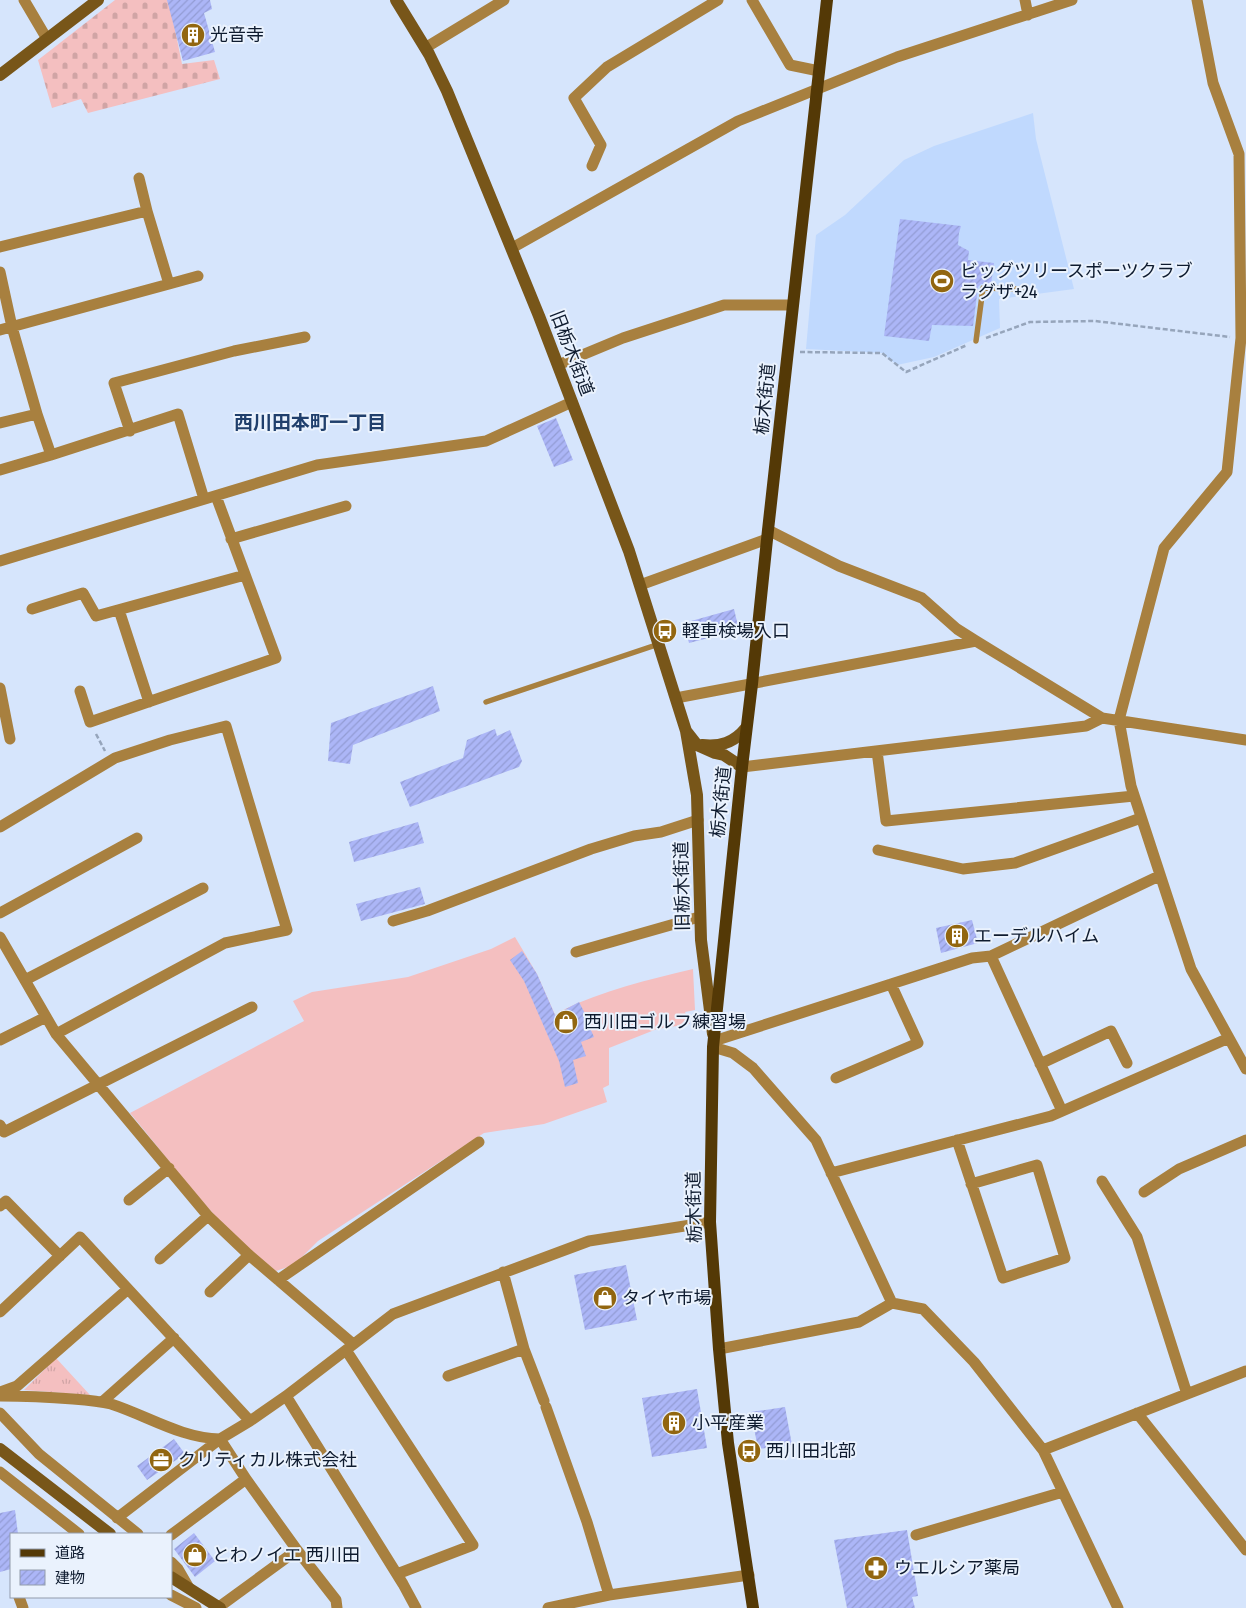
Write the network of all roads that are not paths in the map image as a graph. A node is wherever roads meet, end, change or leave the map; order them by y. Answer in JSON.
{"nodes":[{"id":1,"x":24,"y":0,"type":"edge"},
{"id":2,"x":98,"y":0,"type":"edge"},
{"id":3,"x":396,"y":0,"type":"edge"},
{"id":4,"x":504,"y":0,"type":"edge"},
{"id":5,"x":718,"y":0,"type":"edge"},
{"id":6,"x":752,"y":0,"type":"edge"},
{"id":7,"x":827,"y":0,"type":"edge"},
{"id":8,"x":1025,"y":0,"type":"edge"},
{"id":9,"x":1072,"y":0,"type":"edge"},
{"id":10,"x":1197,"y":0,"type":"edge"},
{"id":11,"x":1028,"y":15,"type":"junction"},
{"id":12,"x":47,"y":39,"type":"junction"},
{"id":13,"x":425,"y":48,"type":"junction"},
{"id":14,"x":819,"y":71,"type":"junction"},
{"id":15,"x":0,"y":75,"type":"edge"},
{"id":16,"x":817,"y":90,"type":"junction"},
{"id":17,"x":592,"y":166,"type":"dead end"},
{"id":18,"x":139,"y":178,"type":"dead end"},
{"id":19,"x":147,"y":211,"type":"junction"},
{"id":20,"x":0,"y":247,"type":"edge"},
{"id":21,"x":512,"y":248,"type":"junction"},
{"id":22,"x":0,"y":272,"type":"edge"},
{"id":23,"x":198,"y":276,"type":"dead end"},
{"id":24,"x":170,"y":284,"type":"junction"},
{"id":25,"x":1021,"y":289,"type":"dead end"},
{"id":26,"x":793,"y":305,"type":"junction"},
{"id":27,"x":12,"y":327,"type":"junction"},
{"id":28,"x":0,"y":330,"type":"edge"},
{"id":29,"x":305,"y":337,"type":"dead end"},
{"id":30,"x":976,"y":341,"type":"road end"},
{"id":31,"x":558,"y":365,"type":"junction"},
{"id":32,"x":572,"y":402,"type":"junction"},
{"id":33,"x":37,"y":414,"type":"junction"},
{"id":34,"x":0,"y":424,"type":"edge"},
{"id":35,"x":130,"y":431,"type":"junction"},
{"id":36,"x":51,"y":455,"type":"junction"},
{"id":37,"x":0,"y":470,"type":"edge"},
{"id":38,"x":210,"y":498,"type":"junction"},
{"id":39,"x":346,"y":506,"type":"dead end"},
{"id":40,"x":767,"y":535,"type":"junction"},
{"id":41,"x":231,"y":538,"type":"junction"},
{"id":42,"x":0,"y":561,"type":"edge"},
{"id":43,"x":244,"y":575,"type":"junction"},
{"id":44,"x":640,"y":585,"type":"junction"},
{"id":45,"x":32,"y":609,"type":"dead end"},
{"id":46,"x":119,"y":610,"type":"junction"},
{"id":47,"x":976,"y":641,"type":"junction"},
{"id":48,"x":659,"y":644,"type":"junction"},
{"id":49,"x":752,"y":684,"type":"junction"},
{"id":50,"x":0,"y":688,"type":"edge"},
{"id":51,"x":80,"y":691,"type":"dead end"},
{"id":52,"x":676,"y":698,"type":"junction"},
{"id":53,"x":149,"y":702,"type":"junction"},
{"id":54,"x":486,"y":702,"type":"dead end"},
{"id":55,"x":1102,"y":718,"type":"junction"},
{"id":56,"x":1119,"y":720,"type":"junction"},
{"id":57,"x":746,"y":728,"type":"junction"},
{"id":58,"x":686,"y":731,"type":"junction"},
{"id":59,"x":10,"y":739,"type":"dead end"},
{"id":60,"x":1246,"y":740,"type":"edge"},
{"id":61,"x":697,"y":745,"type":"junction"},
{"id":62,"x":877,"y":751,"type":"junction"},
{"id":63,"x":742,"y":767,"type":"junction"},
{"id":64,"x":1134,"y":796,"type":"junction"},
{"id":65,"x":1141,"y":818,"type":"junction"},
{"id":66,"x":698,"y":820,"type":"junction"},
{"id":67,"x":0,"y":827,"type":"edge"},
{"id":68,"x":137,"y":838,"type":"dead end"},
{"id":69,"x":878,"y":850,"type":"dead end"},
{"id":70,"x":1159,"y":876,"type":"junction"},
{"id":71,"x":203,"y":888,"type":"dead end"},
{"id":72,"x":0,"y":913,"type":"edge"},
{"id":73,"x":699,"y":917,"type":"junction"},
{"id":74,"x":394,"y":921,"type":"dead end"},
{"id":75,"x":0,"y":937,"type":"edge"},
{"id":76,"x":576,"y":952,"type":"dead end"},
{"id":77,"x":991,"y":956,"type":"junction"},
{"id":78,"x":25,"y":980,"type":"junction"},
{"id":79,"x":891,"y":984,"type":"junction"},
{"id":80,"x":252,"y":1007,"type":"dead end"},
{"id":81,"x":46,"y":1018,"type":"junction"},
{"id":82,"x":56,"y":1034,"type":"junction"},
{"id":83,"x":1229,"y":1038,"type":"junction"},
{"id":84,"x":0,"y":1040,"type":"edge"},
{"id":85,"x":714,"y":1044,"type":"junction"},
{"id":86,"x":1127,"y":1063,"type":"dead end"},
{"id":87,"x":1040,"y":1064,"type":"junction"},
{"id":88,"x":1246,"y":1069,"type":"edge"},
{"id":89,"x":836,"y":1078,"type":"dead end"},
{"id":90,"x":99,"y":1084,"type":"junction"},
{"id":91,"x":1062,"y":1111,"type":"junction"},
{"id":92,"x":0,"y":1125,"type":"edge"},
{"id":93,"x":957,"y":1140,"type":"junction"},
{"id":94,"x":1246,"y":1140,"type":"edge"},
{"id":95,"x":479,"y":1142,"type":"dead end"},
{"id":96,"x":169,"y":1168,"type":"junction"},
{"id":97,"x":831,"y":1173,"type":"junction"},
{"id":98,"x":1102,"y":1181,"type":"dead end"},
{"id":99,"x":971,"y":1184,"type":"junction"},
{"id":100,"x":1144,"y":1192,"type":"dead end"},
{"id":101,"x":129,"y":1200,"type":"dead end"},
{"id":102,"x":0,"y":1206,"type":"edge"},
{"id":103,"x":208,"y":1216,"type":"junction"},
{"id":104,"x":710,"y":1222,"type":"junction"},
{"id":105,"x":60,"y":1256,"type":"junction"},
{"id":106,"x":249,"y":1256,"type":"junction"},
{"id":107,"x":160,"y":1259,"type":"dead end"},
{"id":108,"x":503,"y":1272,"type":"junction"},
{"id":109,"x":278,"y":1280,"type":"junction"},
{"id":110,"x":128,"y":1289,"type":"junction"},
{"id":111,"x":210,"y":1292,"type":"dead end"},
{"id":112,"x":892,"y":1303,"type":"junction"},
{"id":113,"x":0,"y":1312,"type":"edge"},
{"id":114,"x":174,"y":1338,"type":"junction"},
{"id":115,"x":350,"y":1347,"type":"junction"},
{"id":116,"x":524,"y":1349,"type":"junction"},
{"id":117,"x":719,"y":1349,"type":"junction"},
{"id":118,"x":1246,"y":1371,"type":"edge"},
{"id":119,"x":448,"y":1376,"type":"dead end"},
{"id":120,"x":0,"y":1392,"type":"edge"},
{"id":121,"x":1187,"y":1394,"type":"junction"},
{"id":122,"x":0,"y":1396,"type":"edge"},
{"id":123,"x":286,"y":1396,"type":"junction"},
{"id":124,"x":102,"y":1402,"type":"junction"},
{"id":125,"x":0,"y":1413,"type":"edge"},
{"id":126,"x":1137,"y":1414,"type":"junction"},
{"id":127,"x":250,"y":1422,"type":"junction"},
{"id":128,"x":220,"y":1439,"type":"junction"},
{"id":129,"x":0,"y":1449,"type":"edge"},
{"id":130,"x":1043,"y":1450,"type":"junction"},
{"id":131,"x":0,"y":1472,"type":"edge"},
{"id":132,"x":246,"y":1479,"type":"junction"},
{"id":133,"x":1063,"y":1492,"type":"junction"},
{"id":134,"x":117,"y":1518,"type":"junction"},
{"id":135,"x":78,"y":1533,"type":"edge"},
{"id":136,"x":109,"y":1533,"type":"edge"},
{"id":137,"x":137,"y":1533,"type":"edge"},
{"id":138,"x":172,"y":1534,"type":"edge"},
{"id":139,"x":916,"y":1535,"type":"dead end"},
{"id":140,"x":296,"y":1550,"type":"junction"},
{"id":141,"x":1246,"y":1550,"type":"edge"},
{"id":142,"x":172,"y":1563,"type":"edge"},
{"id":143,"x":397,"y":1574,"type":"junction"},
{"id":144,"x":748,"y":1576,"type":"junction"},
{"id":145,"x":172,"y":1578,"type":"edge"},
{"id":146,"x":189,"y":1588,"type":"junction"},
{"id":147,"x":609,"y":1595,"type":"junction"},
{"id":148,"x":172,"y":1596,"type":"edge"},
{"id":149,"x":196,"y":1608,"type":"edge"},
{"id":150,"x":220,"y":1608,"type":"edge"},
{"id":151,"x":337,"y":1608,"type":"edge"},
{"id":152,"x":416,"y":1608,"type":"edge"},
{"id":153,"x":548,"y":1608,"type":"edge"},
{"id":154,"x":753,"y":1608,"type":"edge"},
{"id":155,"x":1118,"y":1608,"type":"edge"}],
"edges":[{"from":1,"to":12,"type":"street"},
{"from":2,"to":12,"type":"main road"},
{"from":3,"to":13,"type":"main road","name":"旧栃木街道"},
{"from":4,"to":13,"type":"street"},
{"from":5,"to":17,"type":"street"},
{"from":6,"to":14,"type":"street"},
{"from":7,"to":14,"type":"main road","name":"栃木街道"},
{"from":8,"to":11,"type":"street"},
{"from":9,"to":11,"type":"street"},
{"from":10,"to":56,"type":"street"},
{"from":11,"to":16,"type":"street"},
{"from":12,"to":15,"type":"main road"},
{"from":13,"to":21,"type":"main road","name":"旧栃木街道"},
{"from":14,"to":16,"type":"main road","name":"栃木街道"},
{"from":16,"to":21,"type":"street"},
{"from":16,"to":26,"type":"main road","name":"栃木街道"},
{"from":18,"to":19,"type":"street"},
{"from":19,"to":20,"type":"street"},
{"from":19,"to":24,"type":"street"},
{"from":21,"to":31,"type":"main road","name":"旧栃木街道"},
{"from":22,"to":27,"type":"street"},
{"from":23,"to":24,"type":"street"},
{"from":24,"to":27,"type":"street"},
{"from":25,"to":30,"type":"lane"},
{"from":26,"to":31,"type":"street"},
{"from":26,"to":40,"type":"main road","name":"栃木街道"},
{"from":27,"to":28,"type":"street"},
{"from":27,"to":33,"type":"street"},
{"from":29,"to":35,"type":"street"},
{"from":31,"to":32,"type":"main road","name":"旧栃木街道"},
{"from":32,"to":38,"type":"street"},
{"from":32,"to":44,"type":"main road","name":"旧栃木街道"},
{"from":33,"to":34,"type":"street"},
{"from":33,"to":36,"type":"street"},
{"from":35,"to":36,"type":"street"},
{"from":35,"to":38,"type":"street"},
{"from":36,"to":37,"type":"street"},
{"from":38,"to":41,"type":"street"},
{"from":38,"to":42,"type":"street"},
{"from":39,"to":41,"type":"street"},
{"from":40,"to":44,"type":"street"},
{"from":40,"to":47,"type":"street"},
{"from":40,"to":49,"type":"main road","name":"栃木街道"},
{"from":41,"to":43,"type":"street"},
{"from":43,"to":46,"type":"street"},
{"from":43,"to":53,"type":"street"},
{"from":44,"to":48,"type":"main road","name":"旧栃木街道"},
{"from":45,"to":46,"type":"street"},
{"from":46,"to":53,"type":"street"},
{"from":47,"to":49,"type":"street"},
{"from":47,"to":55,"type":"street"},
{"from":48,"to":52,"type":"main road","name":"旧栃木街道"},
{"from":48,"to":54,"type":"lane"},
{"from":49,"to":52,"type":"street"},
{"from":49,"to":57,"type":"main road","name":"栃木街道"},
{"from":50,"to":59,"type":"street"},
{"from":51,"to":53,"type":"street"},
{"from":52,"to":58,"type":"main road","name":"旧栃木街道"},
{"from":55,"to":56,"type":"street"},
{"from":55,"to":62,"type":"street"},
{"from":56,"to":60,"type":"street"},
{"from":56,"to":64,"type":"street"},
{"from":57,"to":61,"type":"main road"},
{"from":57,"to":63,"type":"main road","name":"栃木街道"},
{"from":58,"to":61,"type":"main road","name":"旧栃木街道"},
{"from":58,"to":66,"type":"main road","name":"旧栃木街道"},
{"from":58,"to":73,"type":"main road"},
{"from":61,"to":63,"type":"main road"},
{"from":62,"to":63,"type":"street"},
{"from":62,"to":64,"type":"street"},
{"from":63,"to":85,"type":"main road","name":"栃木街道"},
{"from":64,"to":65,"type":"street"},
{"from":65,"to":69,"type":"street"},
{"from":65,"to":70,"type":"street"},
{"from":66,"to":73,"type":"main road","name":"旧栃木街道"},
{"from":66,"to":74,"type":"street"},
{"from":67,"to":82,"type":"street"},
{"from":68,"to":72,"type":"street"},
{"from":70,"to":77,"type":"street"},
{"from":70,"to":83,"type":"street"},
{"from":71,"to":78,"type":"street"},
{"from":73,"to":76,"type":"street"},
{"from":73,"to":85,"type":"main road","name":"旧栃木街道"},
{"from":75,"to":78,"type":"street"},
{"from":77,"to":79,"type":"street"},
{"from":77,"to":87,"type":"street"},
{"from":78,"to":81,"type":"street"},
{"from":79,"to":85,"type":"street"},
{"from":79,"to":89,"type":"street"},
{"from":80,"to":90,"type":"street"},
{"from":81,"to":82,"type":"street"},
{"from":81,"to":84,"type":"street"},
{"from":82,"to":90,"type":"street"},
{"from":83,"to":88,"type":"street"},
{"from":83,"to":91,"type":"street"},
{"from":85,"to":97,"type":"street"},
{"from":85,"to":104,"type":"main road","name":"栃木街道"},
{"from":86,"to":87,"type":"street"},
{"from":87,"to":91,"type":"street"},
{"from":90,"to":92,"type":"street"},
{"from":90,"to":96,"type":"street"},
{"from":91,"to":93,"type":"street"},
{"from":93,"to":97,"type":"street"},
{"from":93,"to":99,"type":"street"},
{"from":94,"to":100,"type":"street"},
{"from":95,"to":109,"type":"street"},
{"from":96,"to":101,"type":"street"},
{"from":96,"to":103,"type":"street"},
{"from":97,"to":112,"type":"street"},
{"from":98,"to":121,"type":"street"},
{"from":99,"to":99,"type":"street"},
{"from":102,"to":105,"type":"street"},
{"from":103,"to":106,"type":"street"},
{"from":103,"to":107,"type":"street"},
{"from":104,"to":108,"type":"street"},
{"from":104,"to":117,"type":"main road","name":"栃木街道"},
{"from":105,"to":110,"type":"street"},
{"from":105,"to":113,"type":"street"},
{"from":106,"to":109,"type":"street"},
{"from":106,"to":111,"type":"street"},
{"from":108,"to":115,"type":"street"},
{"from":108,"to":116,"type":"street"},
{"from":109,"to":115,"type":"street"},
{"from":110,"to":114,"type":"street"},
{"from":110,"to":120,"type":"street"},
{"from":112,"to":117,"type":"street"},
{"from":112,"to":130,"type":"street"},
{"from":114,"to":124,"type":"street"},
{"from":114,"to":127,"type":"street"},
{"from":115,"to":123,"type":"street"},
{"from":115,"to":143,"type":"street"},
{"from":116,"to":119,"type":"street"},
{"from":116,"to":147,"type":"street"},
{"from":117,"to":144,"type":"main road","name":"栃木街道"},
{"from":118,"to":121,"type":"street"},
{"from":121,"to":126,"type":"street"},
{"from":122,"to":124,"type":"street"},
{"from":123,"to":127,"type":"street"},
{"from":123,"to":143,"type":"street"},
{"from":124,"to":128,"type":"street"},
{"from":125,"to":134,"type":"street"},
{"from":126,"to":130,"type":"street"},
{"from":126,"to":141,"type":"street"},
{"from":127,"to":128,"type":"street"},
{"from":128,"to":132,"type":"street"},
{"from":128,"to":134,"type":"street"},
{"from":129,"to":136,"type":"main road"},
{"from":130,"to":133,"type":"street"},
{"from":131,"to":135,"type":"street"},
{"from":132,"to":138,"type":"street"},
{"from":132,"to":140,"type":"street"},
{"from":133,"to":139,"type":"street"},
{"from":133,"to":155,"type":"street"},
{"from":134,"to":137,"type":"street"},
{"from":140,"to":150,"type":"street"},
{"from":140,"to":151,"type":"street"},
{"from":142,"to":146,"type":"street"},
{"from":143,"to":152,"type":"street"},
{"from":144,"to":147,"type":"street"},
{"from":144,"to":154,"type":"main road","name":"栃木街道"},
{"from":145,"to":146,"type":"main road"},
{"from":146,"to":150,"type":"main road"},
{"from":147,"to":153,"type":"street"},
{"from":148,"to":149,"type":"street"}]}
